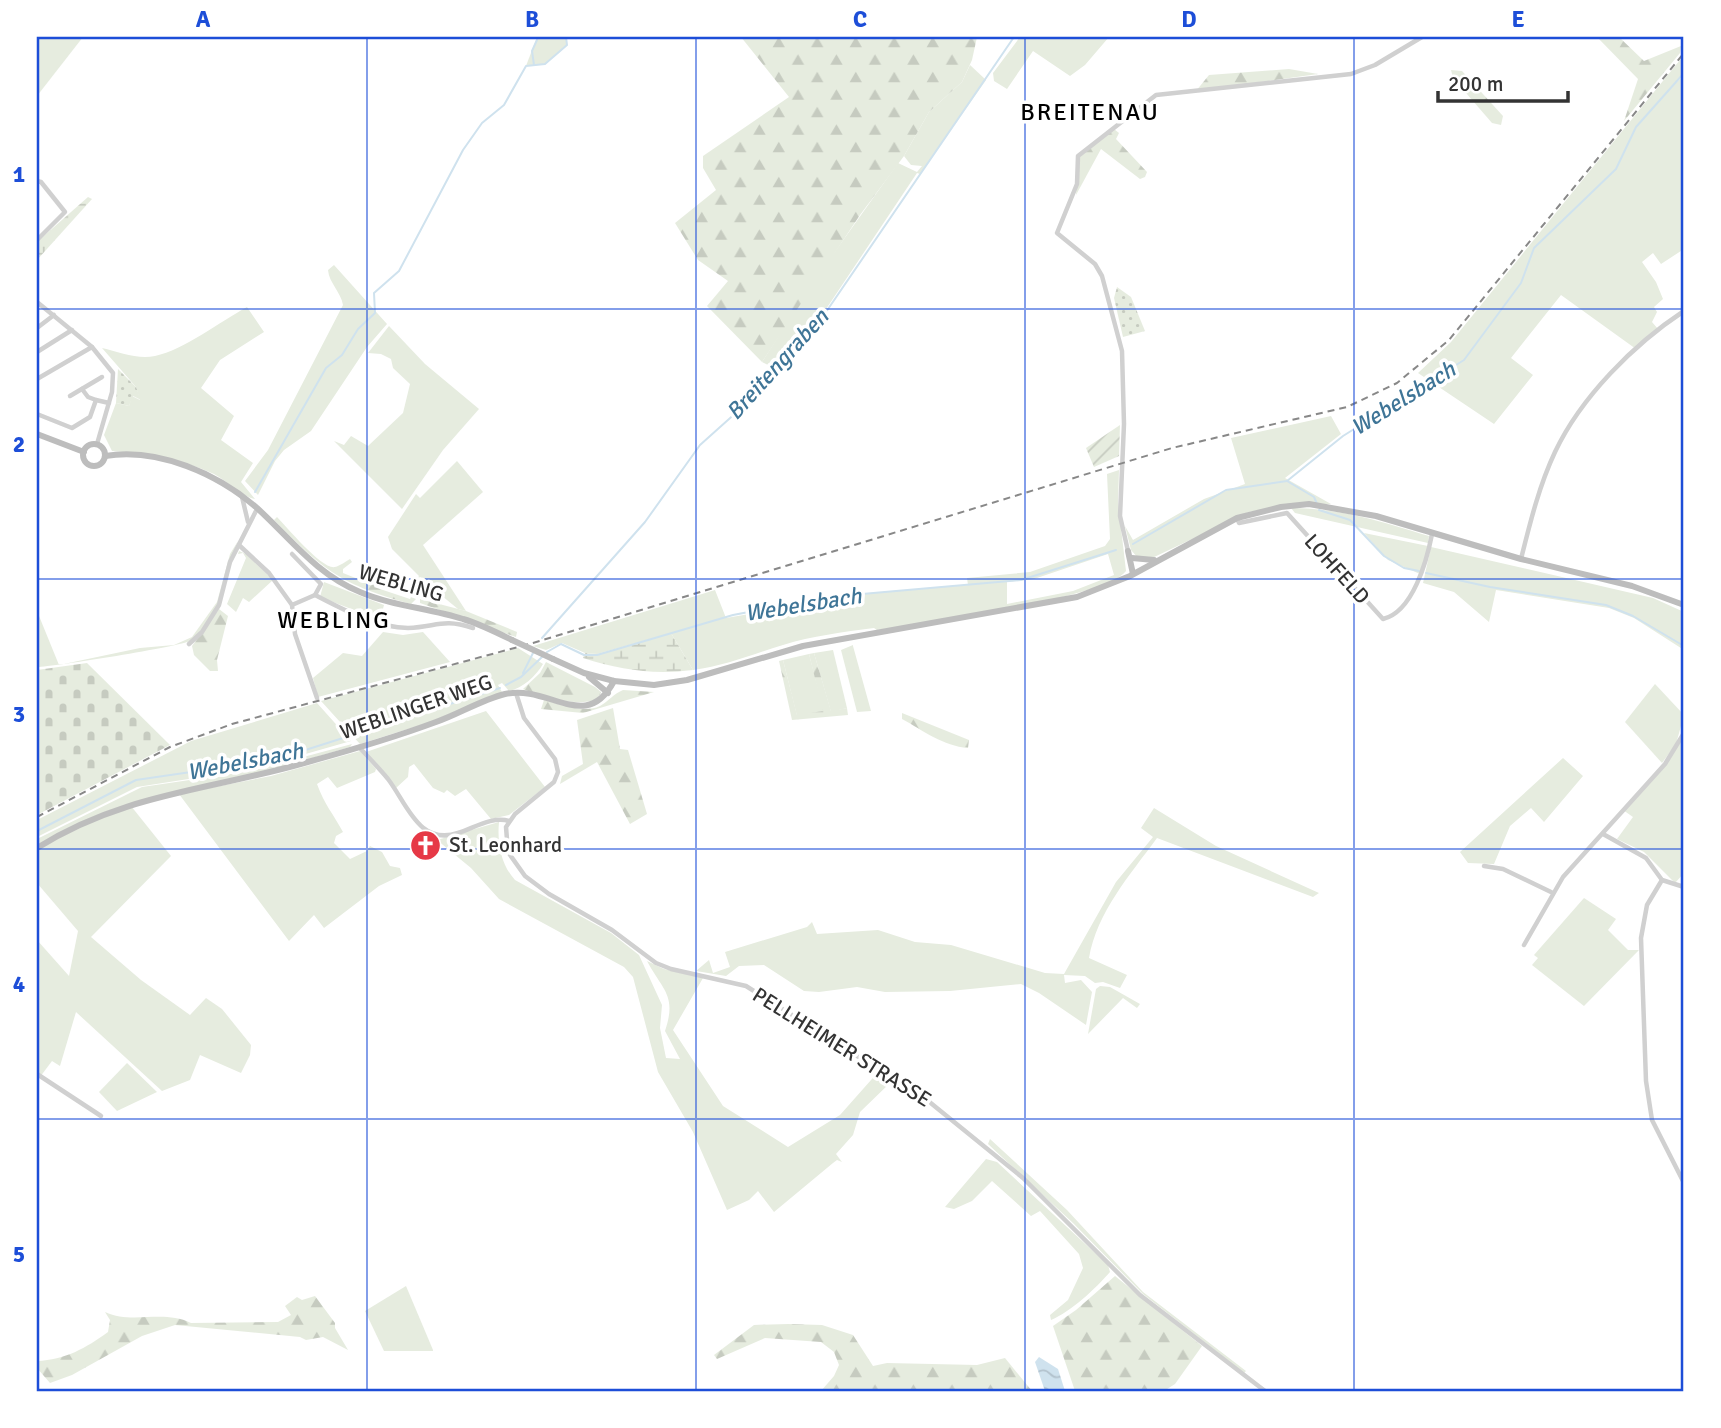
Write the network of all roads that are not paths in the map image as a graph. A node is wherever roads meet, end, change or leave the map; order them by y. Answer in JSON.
{"nodes":[{"id":1,"x":1422,"y":37,"type":"edge"},
{"id":2,"x":37,"y":181,"type":"edge"},
{"id":3,"x":37,"y":240,"type":"edge"},
{"id":4,"x":37,"y":303,"type":"edge"},
{"id":5,"x":1684,"y":311,"type":"edge"},
{"id":6,"x":54,"y":315,"type":"junction"},
{"id":7,"x":37,"y":328,"type":"edge"},
{"id":8,"x":72,"y":330,"type":"junction"},
{"id":9,"x":92,"y":347,"type":"junction"},
{"id":10,"x":37,"y":352,"type":"edge"},
{"id":11,"x":102,"y":377,"type":"dead end"},
{"id":12,"x":37,"y":379,"type":"edge"},
{"id":13,"x":82,"y":389,"type":"junction"},
{"id":14,"x":70,"y":396,"type":"dead end"},
{"id":15,"x":96,"y":400,"type":"junction"},
{"id":16,"x":108,"y":403,"type":"junction"},
{"id":17,"x":37,"y":414,"type":"edge"},
{"id":18,"x":37,"y":434,"type":"edge"},
{"id":19,"x":97,"y":444,"type":"junction"},
{"id":20,"x":84,"y":452,"type":"junction"},
{"id":21,"x":105,"y":456,"type":"junction"},
{"id":22,"x":242,"y":497,"type":"junction"},
{"id":23,"x":257,"y":509,"type":"junction"},
{"id":24,"x":1237,"y":518,"type":"junction"},
{"id":25,"x":248,"y":520,"type":"junction"},
{"id":26,"x":1432,"y":534,"type":"junction"},
{"id":27,"x":240,"y":545,"type":"junction"},
{"id":28,"x":1128,"y":551,"type":"junction"},
{"id":29,"x":292,"y":554,"type":"dead end"},
{"id":30,"x":1132,"y":558,"type":"junction"},
{"id":31,"x":1161,"y":559,"type":"junction"},
{"id":32,"x":1521,"y":559,"type":"junction"},
{"id":33,"x":1135,"y":573,"type":"junction"},
{"id":34,"x":315,"y":595,"type":"junction"},
{"id":35,"x":292,"y":605,"type":"junction"},
{"id":36,"x":1684,"y":605,"type":"edge"},
{"id":37,"x":476,"y":626,"type":"junction"},
{"id":38,"x":189,"y":644,"type":"dead end"},
{"id":39,"x":584,"y":673,"type":"junction"},
{"id":40,"x":614,"y":681,"type":"junction"},
{"id":41,"x":516,"y":693,"type":"junction"},
{"id":42,"x":608,"y":693,"type":"junction"},
{"id":43,"x":317,"y":698,"type":"dead end"},
{"id":44,"x":1684,"y":733,"type":"edge"},
{"id":45,"x":359,"y":747,"type":"junction"},
{"id":46,"x":509,"y":821,"type":"junction"},
{"id":47,"x":1603,"y":834,"type":"junction"},
{"id":48,"x":37,"y":848,"type":"edge"},
{"id":49,"x":1484,"y":866,"type":"dead end"},
{"id":50,"x":1662,"y":880,"type":"junction"},
{"id":51,"x":1684,"y":887,"type":"edge"},
{"id":52,"x":1551,"y":892,"type":"junction"},
{"id":53,"x":1524,"y":945,"type":"dead end"},
{"id":54,"x":37,"y":1074,"type":"edge"},
{"id":55,"x":101,"y":1116,"type":"dead end"},
{"id":56,"x":1684,"y":1183,"type":"edge"},
{"id":57,"x":1265,"y":1391,"type":"edge"}],
"edges":[{"from":1,"to":28,"type":"street"},
{"from":2,"to":3,"type":"street"},
{"from":4,"to":6,"type":"street"},
{"from":5,"to":32,"type":"street"},
{"from":6,"to":7,"type":"street"},
{"from":6,"to":8,"type":"street"},
{"from":8,"to":9,"type":"street"},
{"from":8,"to":10,"type":"street"},
{"from":9,"to":12,"type":"street"},
{"from":9,"to":16,"type":"street"},
{"from":11,"to":13,"type":"street"},
{"from":13,"to":14,"type":"street"},
{"from":13,"to":15,"type":"street"},
{"from":15,"to":16,"type":"street"},
{"from":15,"to":17,"type":"street"},
{"from":16,"to":19,"type":"street"},
{"from":18,"to":20,"type":"main road"},
{"from":19,"to":20,"type":"main road"},
{"from":19,"to":21,"type":"main road"},
{"from":20,"to":21,"type":"main road"},
{"from":21,"to":22,"type":"main road","name":"WEBLING"},
{"from":22,"to":23,"type":"main road","name":"WEBLING"},
{"from":22,"to":25,"type":"street"},
{"from":23,"to":25,"type":"street"},
{"from":23,"to":37,"type":"main road","name":"WEBLING"},
{"from":24,"to":26,"type":"main road"},
{"from":24,"to":26,"type":"street","name":"LOHFELD"},
{"from":24,"to":31,"type":"main road"},
{"from":25,"to":27,"type":"street"},
{"from":26,"to":32,"type":"main road"},
{"from":27,"to":35,"type":"street"},
{"from":27,"to":38,"type":"street"},
{"from":28,"to":30,"type":"main road"},
{"from":28,"to":33,"type":"main road"},
{"from":29,"to":34,"type":"street"},
{"from":30,"to":31,"type":"main road"},
{"from":30,"to":33,"type":"main road"},
{"from":31,"to":33,"type":"main road"},
{"from":32,"to":36,"type":"main road"},
{"from":33,"to":40,"type":"main road"},
{"from":34,"to":35,"type":"street"},
{"from":34,"to":37,"type":"street","name":"WEBLING"},
{"from":35,"to":43,"type":"street"},
{"from":37,"to":39,"type":"main road","bridge":true},
{"from":39,"to":40,"type":"main road"},
{"from":39,"to":42,"type":"main road"},
{"from":40,"to":42,"type":"main road"},
{"from":41,"to":42,"type":"main road","name":"WEBLINGER WEG"},
{"from":41,"to":45,"type":"main road","name":"WEBLINGER WEG"},
{"from":41,"to":46,"type":"street"},
{"from":44,"to":47,"type":"street"},
{"from":45,"to":46,"type":"street"},
{"from":45,"to":48,"type":"main road","name":"WEBLINGER WEG"},
{"from":46,"to":57,"type":"street","name":"PELLHEIMER STRASSE"},
{"from":47,"to":50,"type":"street"},
{"from":47,"to":52,"type":"street"},
{"from":49,"to":52,"type":"street"},
{"from":50,"to":51,"type":"street"},
{"from":50,"to":56,"type":"street"},
{"from":52,"to":53,"type":"street"},
{"from":54,"to":55,"type":"street"}]}
